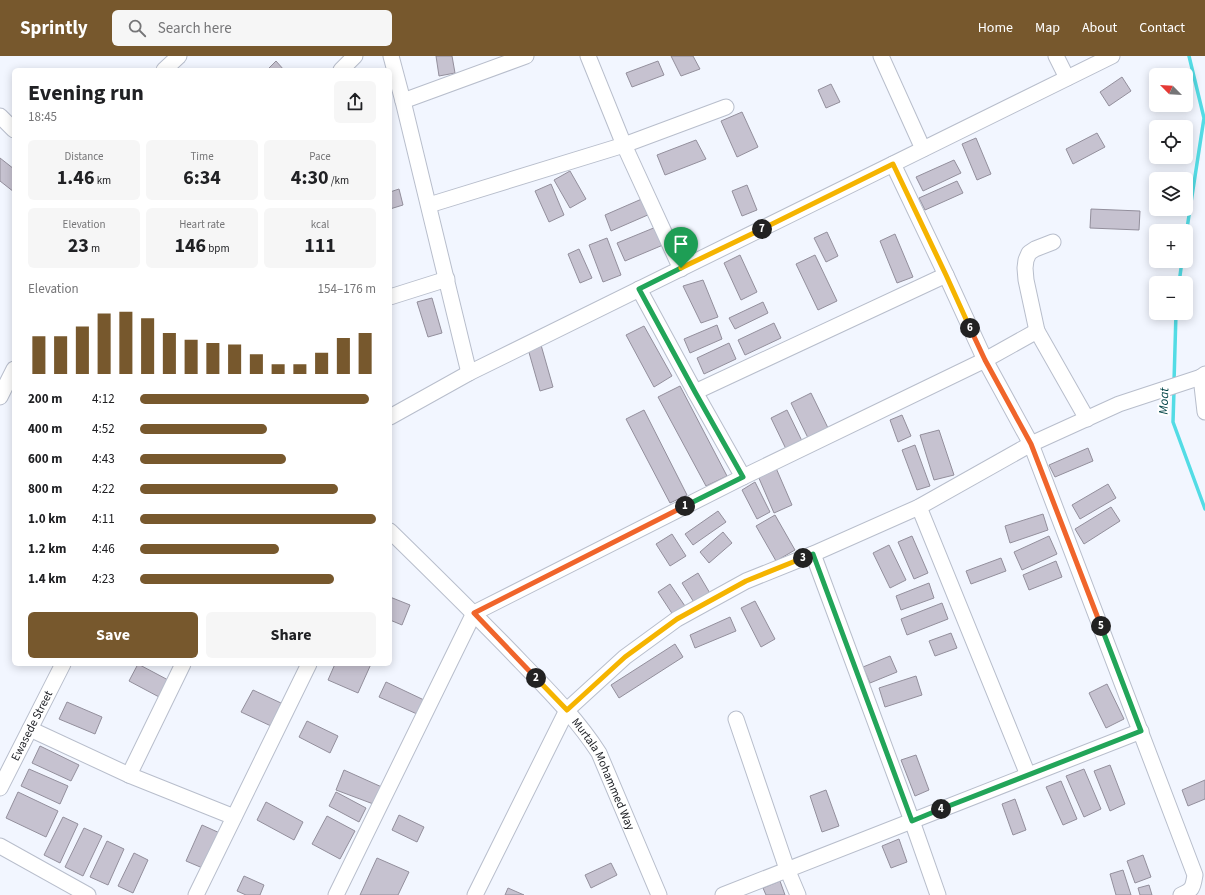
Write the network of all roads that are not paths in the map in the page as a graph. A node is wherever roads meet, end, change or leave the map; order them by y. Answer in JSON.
{"nodes":[{"id":1,"x":179,"y":56,"type":"edge"},
{"id":2,"x":355,"y":56,"type":"edge"},
{"id":3,"x":391,"y":56,"type":"edge"},
{"id":4,"x":526,"y":56,"type":"edge"},
{"id":5,"x":588,"y":56,"type":"edge"},
{"id":6,"x":881,"y":56,"type":"edge"},
{"id":7,"x":1056,"y":56,"type":"edge"},
{"id":8,"x":1110,"y":57,"type":"edge"},
{"id":9,"x":166,"y":68,"type":"edge"},
{"id":10,"x":343,"y":68,"type":"edge"},
{"id":11,"x":1067,"y":78,"type":"junction"},
{"id":12,"x":403,"y":100,"type":"junction"},
{"id":13,"x":726,"y":106,"type":"dead end"},
{"id":14,"x":1,"y":119,"type":"edge"},
{"id":15,"x":12,"y":128,"type":"edge"},
{"id":16,"x":624,"y":145,"type":"junction"},
{"id":17,"x":923,"y":149,"type":"junction"},
{"id":18,"x":893,"y":164,"type":"junction"},
{"id":19,"x":429,"y":205,"type":"junction"},
{"id":20,"x":1053,"y":242,"type":"dead end"},
{"id":21,"x":681,"y":268,"type":"junction"},
{"id":22,"x":946,"y":275,"type":"junction"},
{"id":23,"x":447,"y":280,"type":"junction"},
{"id":24,"x":639,"y":289,"type":"junction"},
{"id":25,"x":392,"y":296,"type":"edge"},
{"id":26,"x":1036,"y":331,"type":"junction"},
{"id":27,"x":985,"y":360,"type":"junction"},
{"id":28,"x":12,"y":373,"type":"edge"},
{"id":29,"x":469,"y":373,"type":"junction"},
{"id":30,"x":1203,"y":376,"type":"edge"},
{"id":31,"x":695,"y":392,"type":"junction"},
{"id":32,"x":0,"y":397,"type":"edge"},
{"id":33,"x":1205,"y":412,"type":"edge"},
{"id":34,"x":392,"y":416,"type":"edge"},
{"id":35,"x":1087,"y":419,"type":"junction"},
{"id":36,"x":1031,"y":444,"type":"junction"},
{"id":37,"x":743,"y":477,"type":"junction"},
{"id":38,"x":919,"y":507,"type":"junction"},
{"id":39,"x":392,"y":533,"type":"edge"},
{"id":40,"x":813,"y":554,"type":"junction"},
{"id":41,"x":474,"y":613,"type":"junction"},
{"id":42,"x":62,"y":666,"type":"edge"},
{"id":43,"x":182,"y":666,"type":"edge"},
{"id":44,"x":308,"y":666,"type":"edge"},
{"id":45,"x":567,"y":710,"type":"junction"},
{"id":46,"x":736,"y":719,"type":"dead end"},
{"id":47,"x":30,"y":729,"type":"junction"},
{"id":48,"x":1141,"y":731,"type":"junction"},
{"id":49,"x":129,"y":775,"type":"junction"},
{"id":50,"x":1028,"y":775,"type":"junction"},
{"id":51,"x":0,"y":788,"type":"edge"},
{"id":52,"x":234,"y":817,"type":"junction"},
{"id":53,"x":912,"y":821,"type":"junction"},
{"id":54,"x":0,"y":846,"type":"edge"},
{"id":55,"x":787,"y":869,"type":"junction"},
{"id":56,"x":88,"y":895,"type":"edge"},
{"id":57,"x":196,"y":895,"type":"edge"},
{"id":58,"x":336,"y":895,"type":"edge"},
{"id":59,"x":475,"y":895,"type":"edge"},
{"id":60,"x":659,"y":895,"type":"edge"},
{"id":61,"x":723,"y":895,"type":"edge"},
{"id":62,"x":798,"y":895,"type":"edge"},
{"id":63,"x":938,"y":895,"type":"edge"},
{"id":64,"x":1181,"y":895,"type":"edge"}],
"edges":[{"from":1,"to":9,"type":"street"},
{"from":2,"to":10,"type":"street"},
{"from":3,"to":12,"type":"street"},
{"from":4,"to":12,"type":"street"},
{"from":5,"to":16,"type":"street"},
{"from":6,"to":17,"type":"street"},
{"from":7,"to":11,"type":"street"},
{"from":8,"to":11,"type":"street"},
{"from":11,"to":17,"type":"street"},
{"from":12,"to":19,"type":"street"},
{"from":13,"to":16,"type":"street"},
{"from":14,"to":15,"type":"street"},
{"from":16,"to":19,"type":"street"},
{"from":16,"to":21,"type":"street"},
{"from":17,"to":18,"type":"street"},
{"from":18,"to":21,"type":"street"},
{"from":18,"to":22,"type":"street"},
{"from":19,"to":23,"type":"street"},
{"from":20,"to":26,"type":"street"},
{"from":21,"to":24,"type":"street"},
{"from":22,"to":27,"type":"street"},
{"from":22,"to":31,"type":"street"},
{"from":23,"to":25,"type":"street"},
{"from":23,"to":29,"type":"street"},
{"from":24,"to":29,"type":"street"},
{"from":24,"to":31,"type":"street"},
{"from":26,"to":27,"type":"street"},
{"from":26,"to":35,"type":"street"},
{"from":27,"to":36,"type":"street"},
{"from":27,"to":37,"type":"street"},
{"from":28,"to":32,"type":"street"},
{"from":29,"to":34,"type":"street"},
{"from":30,"to":33,"type":"street"},
{"from":30,"to":35,"type":"street"},
{"from":31,"to":37,"type":"street"},
{"from":35,"to":36,"type":"street"},
{"from":36,"to":38,"type":"street"},
{"from":36,"to":48,"type":"street"},
{"from":37,"to":41,"type":"street"},
{"from":38,"to":40,"type":"street"},
{"from":38,"to":50,"type":"street"},
{"from":39,"to":41,"type":"street","name":"Murtala Mohammed Way"},
{"from":40,"to":45,"type":"street"},
{"from":40,"to":53,"type":"street"},
{"from":41,"to":45,"type":"street","name":"Murtala Mohammed Way"},
{"from":41,"to":58,"type":"street"},
{"from":42,"to":47,"type":"street","name":"Ewasede Street"},
{"from":43,"to":49,"type":"street"},
{"from":44,"to":52,"type":"street"},
{"from":45,"to":59,"type":"street"},
{"from":45,"to":60,"type":"street","name":"Murtala Mohammed Way"},
{"from":46,"to":55,"type":"street"},
{"from":47,"to":49,"type":"street"},
{"from":47,"to":51,"type":"street","name":"Ewasede Street"},
{"from":48,"to":50,"type":"street"},
{"from":48,"to":64,"type":"street"},
{"from":49,"to":52,"type":"street"},
{"from":50,"to":53,"type":"street"},
{"from":52,"to":57,"type":"street"},
{"from":53,"to":55,"type":"street"},
{"from":53,"to":63,"type":"street"},
{"from":54,"to":56,"type":"street"},
{"from":55,"to":61,"type":"street"},
{"from":55,"to":62,"type":"street"}]}
